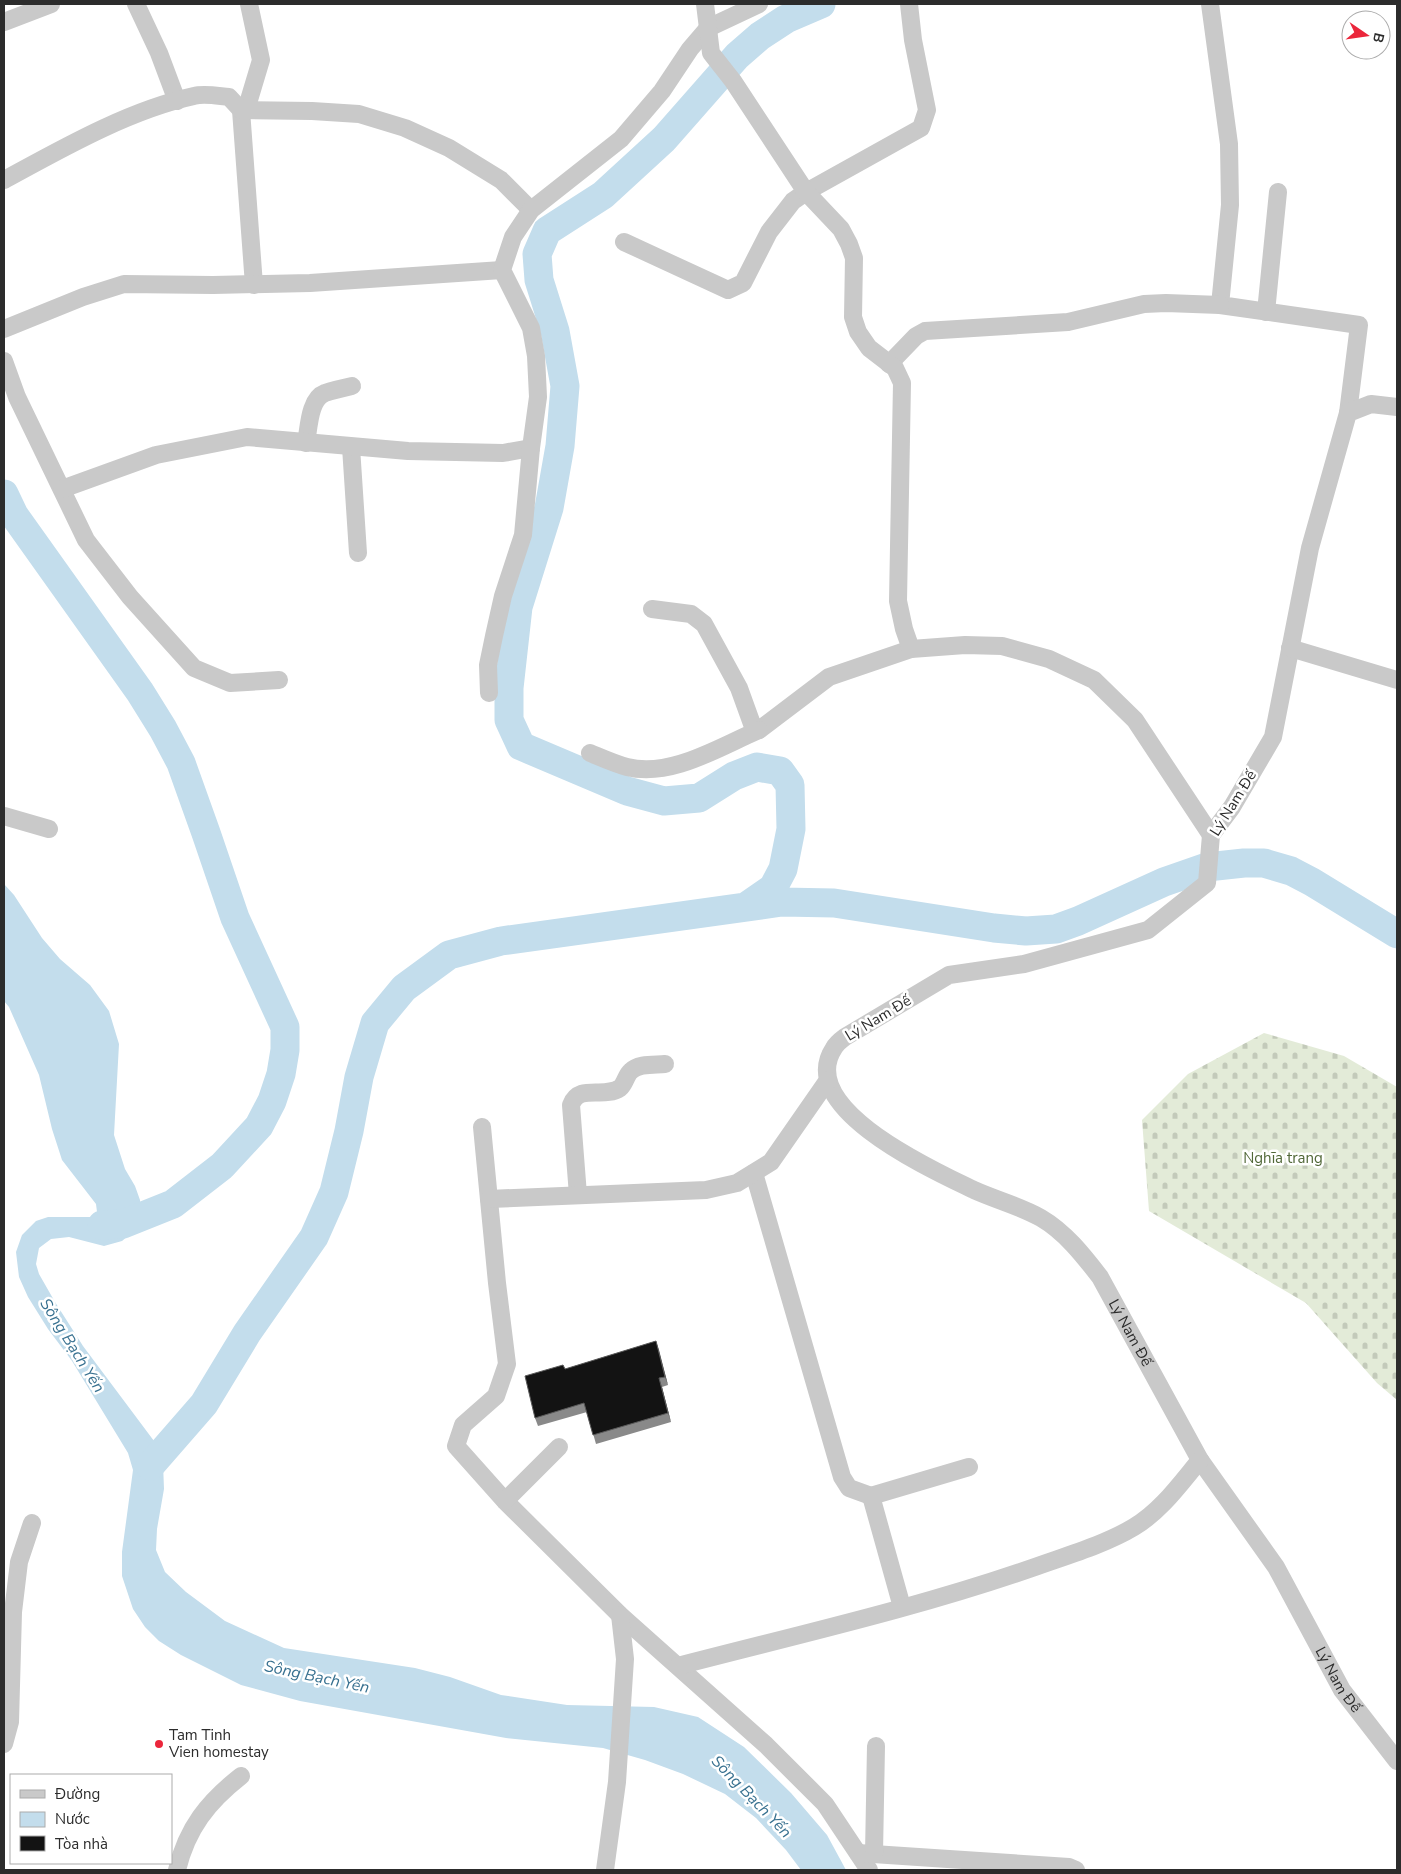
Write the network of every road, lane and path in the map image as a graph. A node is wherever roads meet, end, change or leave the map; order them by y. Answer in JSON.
{"nodes":[{"id":1,"x":51,"y":4,"type":"edge"},
{"id":2,"x":136,"y":4,"type":"edge"},
{"id":3,"x":249,"y":4,"type":"edge"},
{"id":4,"x":705,"y":4,"type":"edge"},
{"id":5,"x":759,"y":4,"type":"edge"},
{"id":6,"x":909,"y":4,"type":"edge"},
{"id":7,"x":1210,"y":4,"type":"edge"},
{"id":8,"x":4,"y":22,"type":"edge"},
{"id":9,"x":708,"y":28,"type":"junction"},
{"id":10,"x":177,"y":101,"type":"junction"},
{"id":11,"x":244,"y":110,"type":"junction"},
{"id":12,"x":4,"y":180,"type":"edge"},
{"id":13,"x":806,"y":192,"type":"junction"},
{"id":14,"x":1278,"y":192,"type":"dead end"},
{"id":15,"x":531,"y":210,"type":"junction"},
{"id":16,"x":624,"y":242,"type":"dead end"},
{"id":17,"x":502,"y":270,"type":"junction"},
{"id":18,"x":254,"y":285,"type":"junction"},
{"id":19,"x":1220,"y":305,"type":"junction"},
{"id":20,"x":1266,"y":312,"type":"junction"},
{"id":21,"x":4,"y":329,"type":"edge"},
{"id":22,"x":4,"y":361,"type":"edge"},
{"id":23,"x":890,"y":364,"type":"junction"},
{"id":24,"x":352,"y":386,"type":"dead end"},
{"id":25,"x":1397,"y":407,"type":"edge"},
{"id":26,"x":1348,"y":413,"type":"junction"},
{"id":27,"x":306,"y":442,"type":"junction"},
{"id":28,"x":351,"y":447,"type":"junction"},
{"id":29,"x":531,"y":448,"type":"junction"},
{"id":30,"x":62,"y":489,"type":"junction"},
{"id":31,"x":358,"y":553,"type":"dead end"},
{"id":32,"x":652,"y":610,"type":"dead end"},
{"id":33,"x":1290,"y":648,"type":"junction"},
{"id":34,"x":910,"y":649,"type":"junction"},
{"id":35,"x":278,"y":680,"type":"dead end"},
{"id":36,"x":1397,"y":680,"type":"edge"},
{"id":37,"x":489,"y":693,"type":"dead end"},
{"id":38,"x":758,"y":730,"type":"junction"},
{"id":39,"x":590,"y":753,"type":"dead end"},
{"id":40,"x":4,"y":816,"type":"edge"},
{"id":41,"x":48,"y":829,"type":"dead end"},
{"id":42,"x":1211,"y":835,"type":"junction"},
{"id":43,"x":665,"y":1064,"type":"dead end"},
{"id":44,"x":828,"y":1080,"type":"junction"},
{"id":45,"x":482,"y":1127,"type":"dead end"},
{"id":46,"x":754,"y":1173,"type":"junction"},
{"id":47,"x":578,"y":1196,"type":"junction"},
{"id":48,"x":489,"y":1199,"type":"junction"},
{"id":49,"x":559,"y":1447,"type":"dead end"},
{"id":50,"x":1200,"y":1460,"type":"junction"},
{"id":51,"x":969,"y":1467,"type":"dead end"},
{"id":52,"x":871,"y":1496,"type":"junction"},
{"id":53,"x":505,"y":1501,"type":"junction"},
{"id":54,"x":32,"y":1523,"type":"dead end"},
{"id":55,"x":902,"y":1607,"type":"junction"},
{"id":56,"x":620,"y":1615,"type":"junction"},
{"id":57,"x":678,"y":1666,"type":"junction"},
{"id":58,"x":4,"y":1744,"type":"edge"},
{"id":59,"x":876,"y":1746,"type":"dead end"},
{"id":60,"x":1397,"y":1761,"type":"edge"},
{"id":61,"x":241,"y":1776,"type":"dead end"},
{"id":62,"x":867,"y":1859,"type":"edge"},
{"id":63,"x":177,"y":1870,"type":"edge"},
{"id":64,"x":605,"y":1870,"type":"edge"},
{"id":65,"x":1076,"y":1870,"type":"edge"}],
"edges":[{"from":1,"to":8,"type":"street"},
{"from":2,"to":10,"type":"street"},
{"from":3,"to":11,"type":"street"},
{"from":4,"to":9,"type":"street","bridge":true},
{"from":5,"to":9,"type":"street"},
{"from":6,"to":13,"type":"street"},
{"from":7,"to":19,"type":"street"},
{"from":9,"to":13,"type":"street","bridge":true},
{"from":9,"to":15,"type":"street"},
{"from":10,"to":11,"type":"street"},
{"from":10,"to":12,"type":"street"},
{"from":11,"to":15,"type":"street"},
{"from":11,"to":18,"type":"street"},
{"from":13,"to":16,"type":"street"},
{"from":13,"to":23,"type":"street","bridge":true},
{"from":14,"to":20,"type":"street"},
{"from":15,"to":17,"type":"street"},
{"from":17,"to":18,"type":"street"},
{"from":17,"to":29,"type":"street"},
{"from":18,"to":21,"type":"street"},
{"from":19,"to":20,"type":"street"},
{"from":19,"to":23,"type":"street"},
{"from":20,"to":26,"type":"street","name":"Lý Nam Đế"},
{"from":22,"to":30,"type":"street"},
{"from":23,"to":34,"type":"street","bridge":true},
{"from":24,"to":27,"type":"street"},
{"from":25,"to":26,"type":"street"},
{"from":26,"to":33,"type":"street","name":"Lý Nam Đế"},
{"from":27,"to":28,"type":"street"},
{"from":27,"to":30,"type":"street"},
{"from":28,"to":29,"type":"street"},
{"from":28,"to":31,"type":"street"},
{"from":29,"to":37,"type":"street"},
{"from":30,"to":35,"type":"street"},
{"from":32,"to":38,"type":"street"},
{"from":33,"to":36,"type":"street"},
{"from":33,"to":42,"type":"street","name":"Lý Nam Đế"},
{"from":34,"to":38,"type":"street"},
{"from":34,"to":42,"type":"street","bridge":true},
{"from":38,"to":39,"type":"street"},
{"from":40,"to":41,"type":"street"},
{"from":42,"to":44,"type":"street","name":"Lý Nam Đế"},
{"from":43,"to":47,"type":"street"},
{"from":44,"to":46,"type":"street"},
{"from":44,"to":50,"type":"street","name":"Lý Nam Đế"},
{"from":45,"to":48,"type":"street"},
{"from":46,"to":47,"type":"street"},
{"from":46,"to":52,"type":"street"},
{"from":47,"to":48,"type":"street"},
{"from":48,"to":53,"type":"street"},
{"from":49,"to":53,"type":"street"},
{"from":50,"to":55,"type":"street"},
{"from":50,"to":60,"type":"street","name":"Lý Nam Đế"},
{"from":51,"to":52,"type":"street"},
{"from":52,"to":55,"type":"street"},
{"from":53,"to":56,"type":"street"},
{"from":54,"to":58,"type":"street"},
{"from":55,"to":57,"type":"street"},
{"from":56,"to":57,"type":"street"},
{"from":56,"to":64,"type":"street"},
{"from":57,"to":62,"type":"street"},
{"from":59,"to":62,"type":"street"},
{"from":61,"to":63,"type":"street"},
{"from":62,"to":65,"type":"street"}]}
